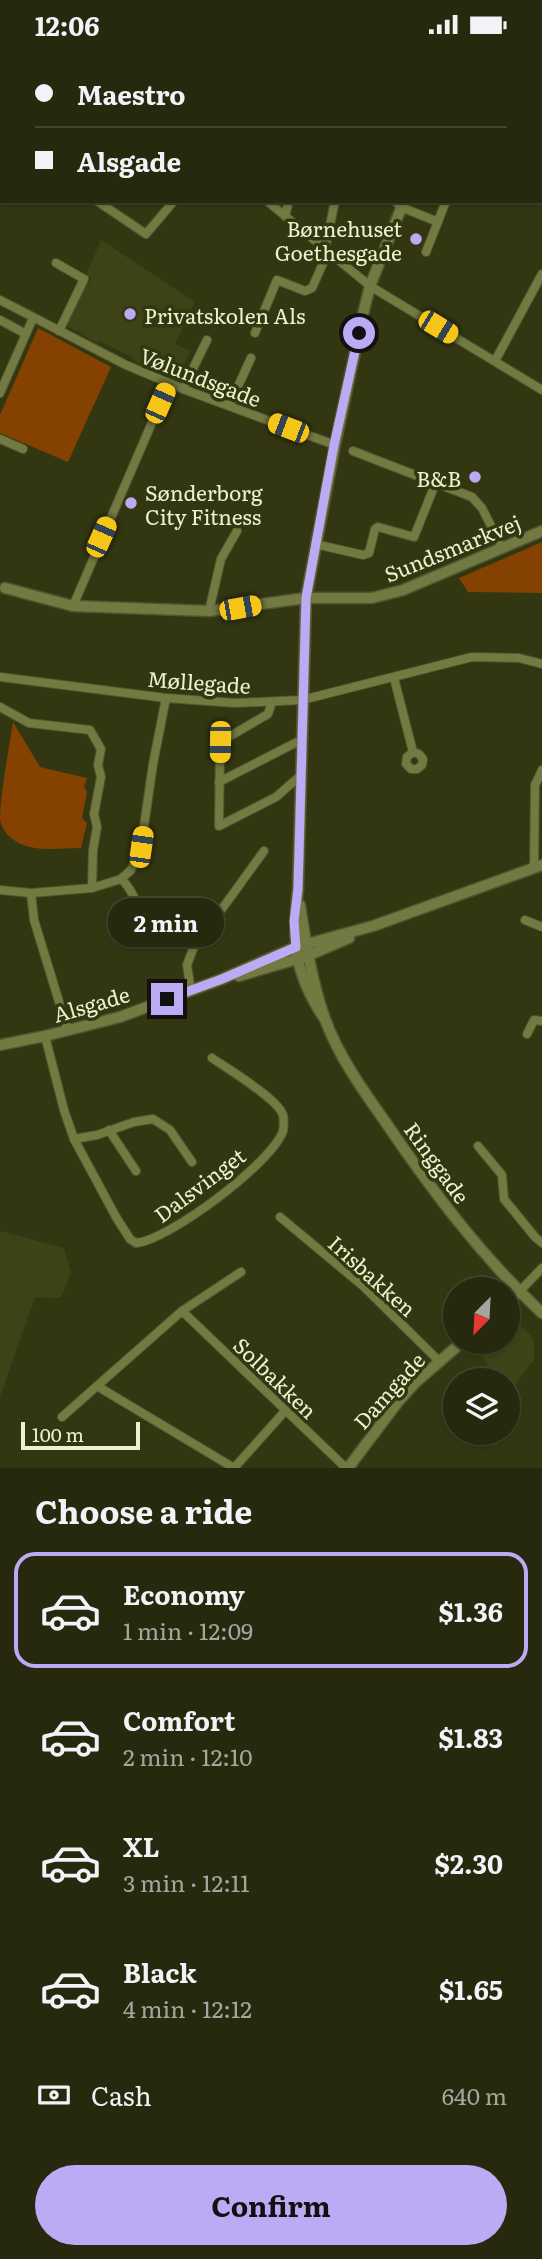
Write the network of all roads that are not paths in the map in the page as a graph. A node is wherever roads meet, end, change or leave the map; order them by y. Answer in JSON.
{"nodes":[{"id":1,"x":100,"y":203,"type":"edge"},
{"id":2,"x":172,"y":203,"type":"edge"},
{"id":3,"x":269,"y":203,"type":"edge"},
{"id":4,"x":288,"y":203,"type":"edge"},
{"id":5,"x":335,"y":203,"type":"edge"},
{"id":6,"x":400,"y":203,"type":"edge"},
{"id":7,"x":445,"y":203,"type":"edge"},
{"id":8,"x":285,"y":216,"type":"junction"},
{"id":9,"x":438,"y":222,"type":"junction"},
{"id":10,"x":326,"y":251,"type":"junction"},
{"id":11,"x":426,"y":252,"type":"dead end"},
{"id":12,"x":56,"y":263,"type":"dead end"},
{"id":13,"x":542,"y":274,"type":"edge"},
{"id":14,"x":370,"y":286,"type":"junction"},
{"id":15,"x":0,"y":300,"type":"edge"},
{"id":16,"x":33,"y":318,"type":"junction"},
{"id":17,"x":0,"y":320,"type":"edge"},
{"id":18,"x":59,"y":331,"type":"junction"},
{"id":19,"x":255,"y":333,"type":"dead end"},
{"id":20,"x":26,"y":334,"type":"junction"},
{"id":21,"x":207,"y":340,"type":"dead end"},
{"id":22,"x":251,"y":358,"type":"dead end"},
{"id":23,"x":495,"y":361,"type":"junction"},
{"id":24,"x":169,"y":383,"type":"junction"},
{"id":25,"x":183,"y":389,"type":"junction"},
{"id":26,"x":542,"y":390,"type":"edge"},
{"id":27,"x":0,"y":393,"type":"edge"},
{"id":28,"x":229,"y":406,"type":"junction"},
{"id":29,"x":0,"y":439,"type":"edge"},
{"id":30,"x":334,"y":445,"type":"junction"},
{"id":31,"x":23,"y":449,"type":"dead end"},
{"id":32,"x":354,"y":451,"type":"dead end"},
{"id":33,"x":436,"y":482,"type":"junction"},
{"id":34,"x":237,"y":531,"type":"dead end"},
{"id":35,"x":542,"y":531,"type":"edge"},
{"id":36,"x":315,"y":544,"type":"junction"},
{"id":37,"x":502,"y":548,"type":"junction"},
{"id":38,"x":2,"y":587,"type":"edge"},
{"id":39,"x":306,"y":598,"type":"junction"},
{"id":40,"x":73,"y":606,"type":"junction"},
{"id":41,"x":209,"y":611,"type":"junction"},
{"id":42,"x":542,"y":664,"type":"edge"},
{"id":43,"x":0,"y":677,"type":"edge"},
{"id":44,"x":394,"y":678,"type":"junction"},
{"id":45,"x":166,"y":698,"type":"junction"},
{"id":46,"x":302,"y":700,"type":"junction"},
{"id":47,"x":272,"y":702,"type":"junction"},
{"id":48,"x":0,"y":707,"type":"edge"},
{"id":49,"x":301,"y":740,"type":"junction"},
{"id":50,"x":413,"y":753,"type":"dead end"},
{"id":51,"x":542,"y":770,"type":"edge"},
{"id":52,"x":300,"y":776,"type":"junction"},
{"id":53,"x":219,"y":782,"type":"junction"},
{"id":54,"x":264,"y":851,"type":"dead end"},
{"id":55,"x":538,"y":866,"type":"edge"},
{"id":56,"x":121,"y":879,"type":"junction"},
{"id":57,"x":92,"y":888,"type":"junction"},
{"id":58,"x":0,"y":890,"type":"edge"},
{"id":59,"x":31,"y":893,"type":"junction"},
{"id":60,"x":525,"y":920,"type":"dead end"},
{"id":61,"x":542,"y":927,"type":"edge"},
{"id":62,"x":153,"y":942,"type":"dead end"},
{"id":63,"x":301,"y":951,"type":"junction"},
{"id":64,"x":191,"y":991,"type":"junction"},
{"id":65,"x":542,"y":1021,"type":"edge"},
{"id":66,"x":68,"y":1031,"type":"junction"},
{"id":67,"x":527,"y":1034,"type":"dead end"},
{"id":68,"x":46,"y":1036,"type":"junction"},
{"id":69,"x":0,"y":1045,"type":"edge"},
{"id":70,"x":212,"y":1058,"type":"dead end"},
{"id":71,"x":109,"y":1131,"type":"junction"},
{"id":72,"x":74,"y":1139,"type":"junction"},
{"id":73,"x":478,"y":1146,"type":"dead end"},
{"id":74,"x":192,"y":1162,"type":"dead end"},
{"id":75,"x":135,"y":1171,"type":"dead end"},
{"id":76,"x":280,"y":1217,"type":"dead end"},
{"id":77,"x":542,"y":1243,"type":"edge"},
{"id":78,"x":542,"y":1268,"type":"edge"},
{"id":79,"x":240,"y":1272,"type":"dead end"},
{"id":80,"x":506,"y":1277,"type":"edge"},
{"id":81,"x":520,"y":1291,"type":"edge"},
{"id":82,"x":520,"y":1293,"type":"edge"},
{"id":83,"x":182,"y":1311,"type":"junction"},
{"id":84,"x":542,"y":1314,"type":"edge"},
{"id":85,"x":448,"y":1355,"type":"edge"},
{"id":86,"x":440,"y":1362,"type":"junction"},
{"id":87,"x":97,"y":1386,"type":"junction"},
{"id":88,"x":285,"y":1411,"type":"junction"},
{"id":89,"x":62,"y":1417,"type":"dead end"},
{"id":90,"x":234,"y":1468,"type":"edge"},
{"id":91,"x":347,"y":1468,"type":"edge"}],
"edges":[{"from":1,"to":2,"type":"street"},
{"from":3,"to":8,"type":"street"},
{"from":4,"to":8,"type":"street"},
{"from":5,"to":10,"type":"street"},
{"from":6,"to":9,"type":"street","name":"Ringgade"},
{"from":6,"to":14,"type":"street","name":"Ringgade"},
{"from":7,"to":9,"type":"street"},
{"from":8,"to":10,"type":"street"},
{"from":9,"to":11,"type":"street"},
{"from":10,"to":14,"type":"street"},
{"from":10,"to":19,"type":"street"},
{"from":12,"to":18,"type":"street"},
{"from":13,"to":23,"type":"street"},
{"from":14,"to":23,"type":"street"},
{"from":14,"to":30,"type":"street","name":"Ringgade"},
{"from":15,"to":16,"type":"street","name":"Vølundsgade"},
{"from":16,"to":18,"type":"street","name":"Vølundsgade"},
{"from":16,"to":20,"type":"street"},
{"from":17,"to":20,"type":"street"},
{"from":18,"to":24,"type":"street","name":"Vølundsgade"},
{"from":20,"to":27,"type":"street"},
{"from":21,"to":25,"type":"street"},
{"from":22,"to":28,"type":"street"},
{"from":23,"to":26,"type":"street"},
{"from":24,"to":25,"type":"street","name":"Vølundsgade"},
{"from":24,"to":40,"type":"street"},
{"from":25,"to":28,"type":"street","name":"Vølundsgade"},
{"from":28,"to":30,"type":"street","name":"Vølundsgade"},
{"from":29,"to":31,"type":"street"},
{"from":30,"to":36,"type":"street","name":"Ringgade"},
{"from":32,"to":33,"type":"street"},
{"from":33,"to":36,"type":"street"},
{"from":33,"to":37,"type":"street"},
{"from":34,"to":41,"type":"street"},
{"from":35,"to":37,"type":"street","name":"Sundsmarkvej"},
{"from":36,"to":39,"type":"street","name":"Ringgade"},
{"from":37,"to":39,"type":"street","name":"Sundsmarkvej"},
{"from":38,"to":40,"type":"street","name":"Sundsmarkvej"},
{"from":39,"to":41,"type":"street","name":"Sundsmarkvej"},
{"from":39,"to":46,"type":"street","name":"Ringgade"},
{"from":40,"to":41,"type":"street","name":"Sundsmarkvej"},
{"from":42,"to":44,"type":"street","name":"Møllegade"},
{"from":43,"to":45,"type":"street","name":"Møllegade"},
{"from":44,"to":46,"type":"street","name":"Møllegade"},
{"from":44,"to":50,"type":"street"},
{"from":45,"to":47,"type":"street","name":"Møllegade"},
{"from":45,"to":56,"type":"street"},
{"from":46,"to":47,"type":"street","name":"Møllegade"},
{"from":46,"to":49,"type":"street","name":"Ringgade"},
{"from":47,"to":53,"type":"street"},
{"from":48,"to":57,"type":"street"},
{"from":49,"to":52,"type":"street","name":"Ringgade"},
{"from":49,"to":53,"type":"street"},
{"from":51,"to":55,"type":"street"},
{"from":52,"to":53,"type":"street"},
{"from":52,"to":63,"type":"street","name":"Ringgade"},
{"from":54,"to":64,"type":"street"},
{"from":55,"to":63,"type":"street","name":"Alsgade"},
{"from":56,"to":57,"type":"street"},
{"from":56,"to":62,"type":"street"},
{"from":57,"to":59,"type":"street"},
{"from":58,"to":59,"type":"street"},
{"from":59,"to":66,"type":"street"},
{"from":60,"to":61,"type":"street"},
{"from":63,"to":64,"type":"street","name":"Alsgade"},
{"from":63,"to":80,"type":"street","name":"Ringgade"},
{"from":64,"to":66,"type":"street","name":"Alsgade"},
{"from":65,"to":67,"type":"street"},
{"from":66,"to":68,"type":"street","name":"Alsgade"},
{"from":68,"to":69,"type":"street","name":"Alsgade"},
{"from":68,"to":72,"type":"street","name":"Dalsvinget"},
{"from":70,"to":72,"type":"street","name":"Dalsvinget"},
{"from":71,"to":72,"type":"street","name":"Dalsvinget"},
{"from":71,"to":74,"type":"street","name":"Dalsvinget"},
{"from":71,"to":75,"type":"street"},
{"from":73,"to":77,"type":"street"},
{"from":76,"to":86,"type":"street","name":"Irisbakken"},
{"from":78,"to":81,"type":"street"},
{"from":79,"to":83,"type":"street"},
{"from":82,"to":84,"type":"street","name":"Ringgade"},
{"from":83,"to":87,"type":"street"},
{"from":83,"to":88,"type":"street","name":"Solbakken"},
{"from":85,"to":86,"type":"street","name":"Damgade"},
{"from":86,"to":91,"type":"street","name":"Damgade"},
{"from":87,"to":89,"type":"street"},
{"from":87,"to":90,"type":"street"},
{"from":88,"to":90,"type":"street"},
{"from":88,"to":91,"type":"street","name":"Solbakken"}]}
